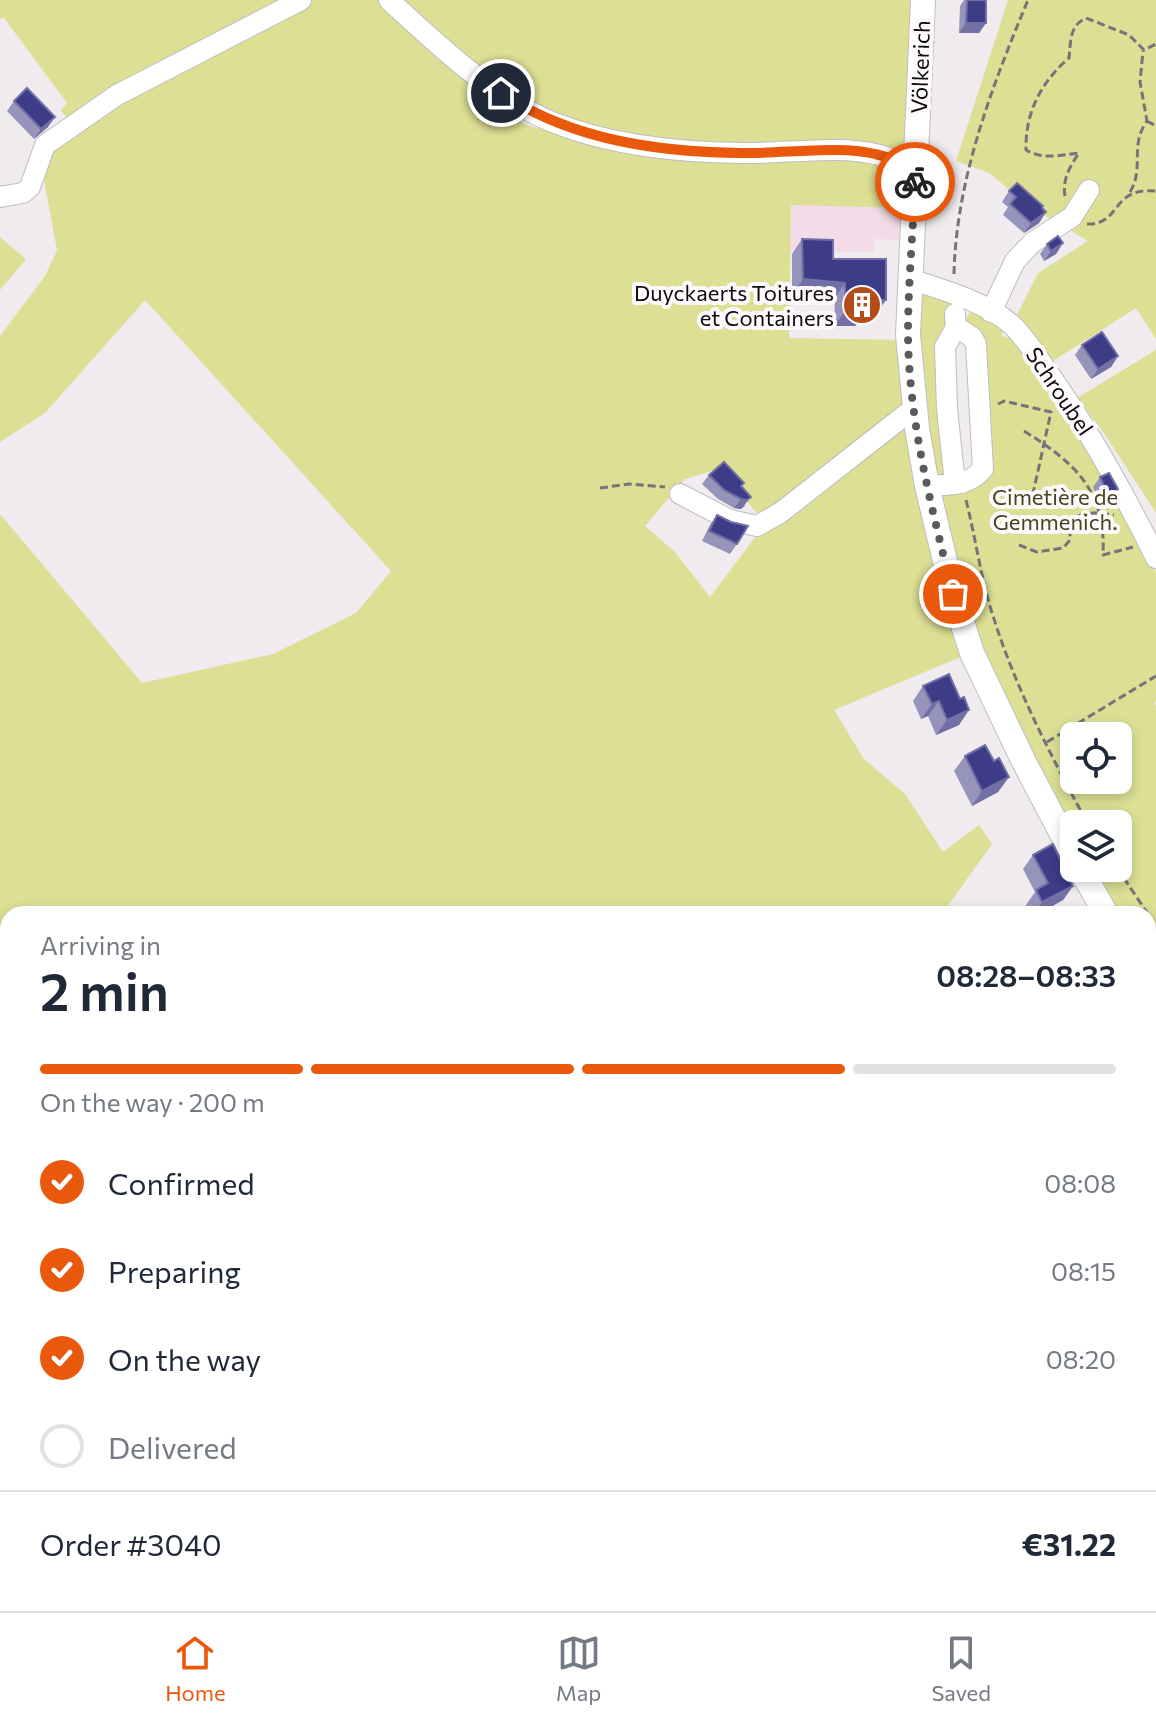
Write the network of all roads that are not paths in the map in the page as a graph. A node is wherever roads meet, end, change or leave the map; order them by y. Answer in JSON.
{"nodes":[{"id":1,"x":301,"y":0,"type":"edge"},
{"id":2,"x":389,"y":0,"type":"edge"},
{"id":3,"x":923,"y":0,"type":"edge"},
{"id":4,"x":916,"y":168,"type":"junction"},
{"id":5,"x":1089,"y":190,"type":"dead end"},
{"id":6,"x":0,"y":197,"type":"edge"},
{"id":7,"x":910,"y":279,"type":"junction"},
{"id":8,"x":953,"y":294,"type":"junction"},
{"id":9,"x":991,"y":312,"type":"junction"},
{"id":10,"x":956,"y":327,"type":"junction"},
{"id":11,"x":914,"y":408,"type":"junction"},
{"id":12,"x":962,"y":483,"type":"junction"},
{"id":13,"x":927,"y":486,"type":"junction"},
{"id":14,"x":680,"y":494,"type":"road end"},
{"id":15,"x":1156,"y":558,"type":"edge"},
{"id":16,"x":1060,"y":830,"type":"edge"},
{"id":17,"x":1088,"y":882,"type":"edge"},
{"id":18,"x":1101,"y":906,"type":"edge"}],
"edges":[{"from":1,"to":6,"type":"street"},
{"from":2,"to":4,"type":"street"},
{"from":3,"to":4,"type":"main road","name":"Völkerich"},
{"from":4,"to":7,"type":"main road","name":"Völkerich"},
{"from":5,"to":9,"type":"street"},
{"from":7,"to":8,"type":"street","name":"Schroubel"},
{"from":7,"to":11,"type":"main road","name":"Völkerich"},
{"from":8,"to":9,"type":"street","name":"Schroubel"},
{"from":8,"to":10,"type":"street"},
{"from":9,"to":15,"type":"street","name":"Schroubel"},
{"from":10,"to":12,"type":"street"},
{"from":10,"to":12,"type":"street"},
{"from":11,"to":13,"type":"main road","name":"Völkerich"},
{"from":11,"to":14,"type":"street"},
{"from":12,"to":13,"type":"street"},
{"from":13,"to":16,"type":"main road","name":"Völkerich"},
{"from":17,"to":18,"type":"main road"}]}
